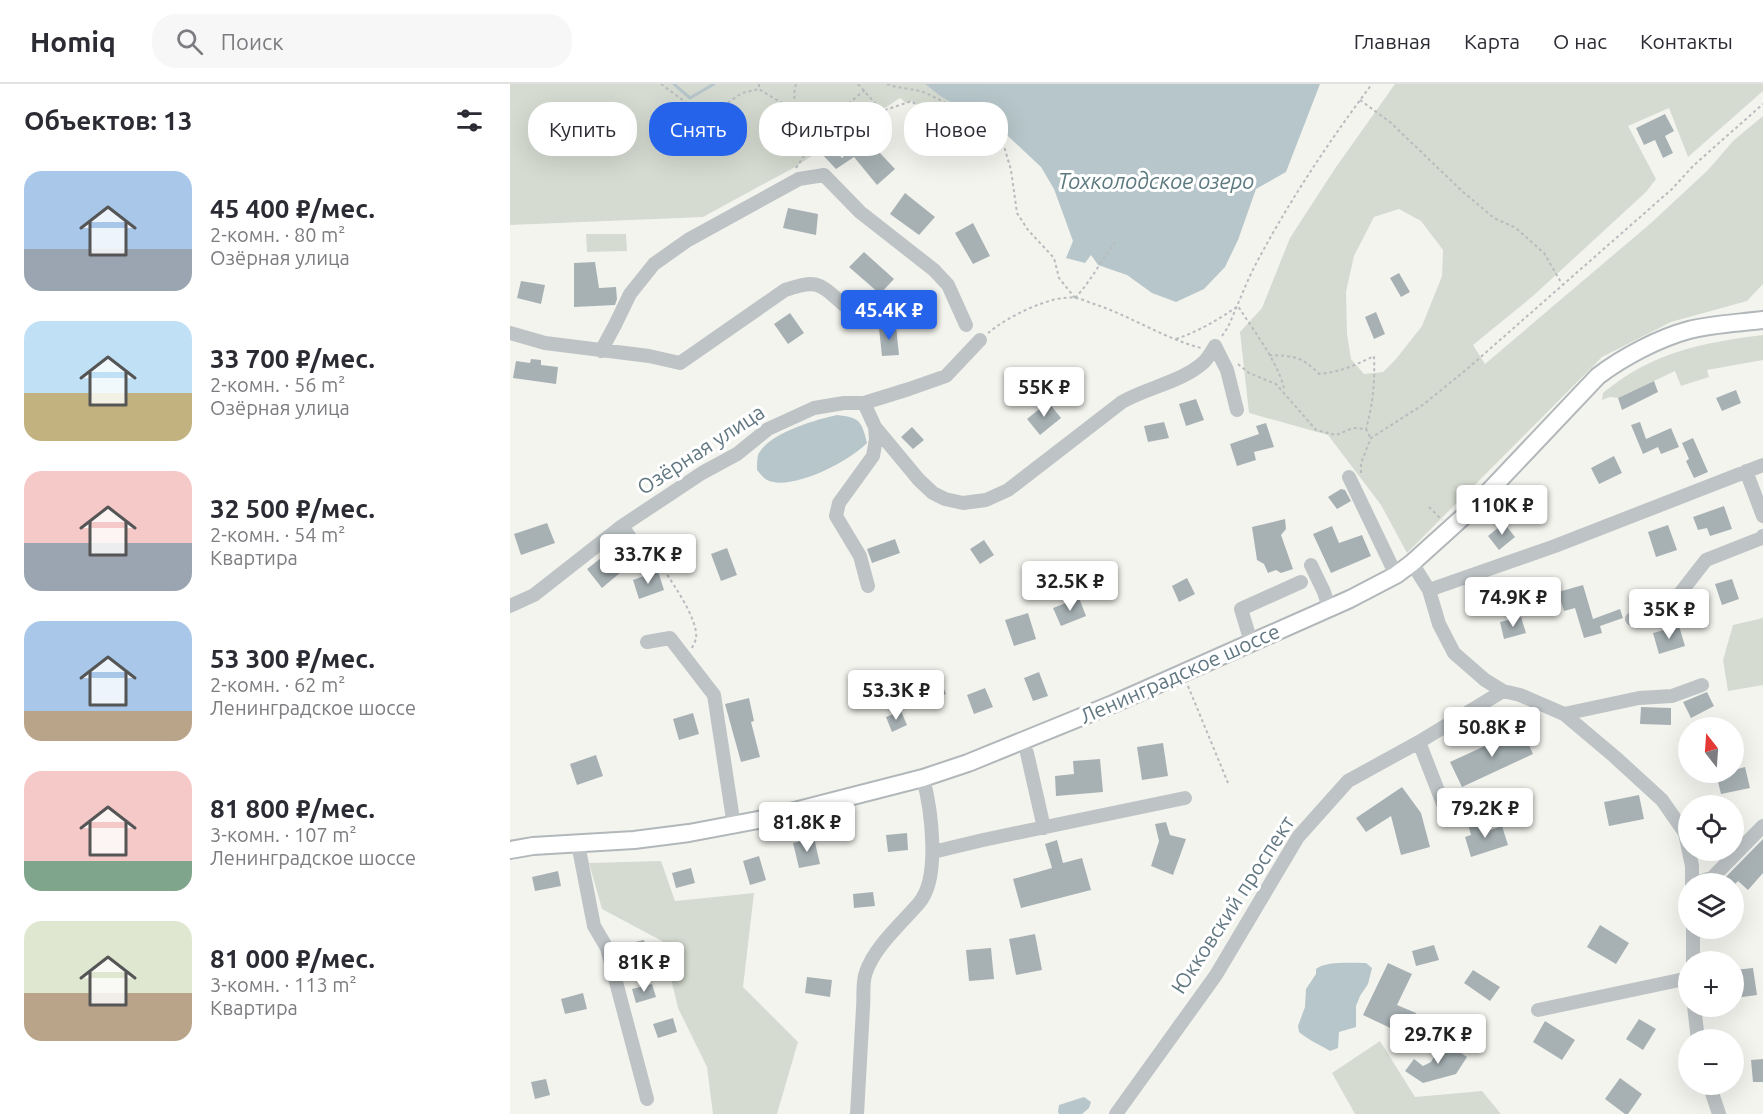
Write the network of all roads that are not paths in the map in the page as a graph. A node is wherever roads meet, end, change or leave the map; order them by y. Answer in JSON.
{"nodes":[{"id":1,"x":844,"y":305,"type":"dead end"},
{"id":2,"x":1763,"y":320,"type":"edge"},
{"id":3,"x":966,"y":325,"type":"dead end"},
{"id":4,"x":510,"y":333,"type":"edge"},
{"id":5,"x":980,"y":340,"type":"road end"},
{"id":6,"x":601,"y":351,"type":"junction"},
{"id":7,"x":864,"y":403,"type":"junction"},
{"id":8,"x":1237,"y":410,"type":"dead end"},
{"id":9,"x":875,"y":427,"type":"junction"},
{"id":10,"x":1763,"y":465,"type":"edge"},
{"id":11,"x":1746,"y":471,"type":"junction"},
{"id":12,"x":1355,"y":476,"type":"road end"},
{"id":13,"x":1763,"y":516,"type":"edge"},
{"id":14,"x":622,"y":526,"type":"junction"},
{"id":15,"x":1763,"y":536,"type":"edge"},
{"id":16,"x":659,"y":561,"type":"road end"},
{"id":17,"x":1412,"y":563,"type":"junction"},
{"id":18,"x":1311,"y":566,"type":"dead end"},
{"id":19,"x":1396,"y":575,"type":"junction"},
{"id":20,"x":1301,"y":582,"type":"dead end"},
{"id":21,"x":868,"y":586,"type":"dead end"},
{"id":22,"x":1429,"y":590,"type":"junction"},
{"id":23,"x":510,"y":606,"type":"edge"},
{"id":24,"x":1329,"y":608,"type":"junction"},
{"id":25,"x":1632,"y":619,"type":"dead end"},
{"id":26,"x":647,"y":642,"type":"dead end"},
{"id":27,"x":1251,"y":642,"type":"junction"},
{"id":28,"x":1702,"y":685,"type":"dead end"},
{"id":29,"x":1503,"y":691,"type":"junction"},
{"id":30,"x":1564,"y":714,"type":"junction"},
{"id":31,"x":1419,"y":742,"type":"junction"},
{"id":32,"x":1027,"y":753,"type":"dead end"},
{"id":33,"x":923,"y":778,"type":"junction"},
{"id":34,"x":1185,"y":798,"type":"dead end"},
{"id":35,"x":1446,"y":814,"type":"dead end"},
{"id":36,"x":734,"y":826,"type":"junction"},
{"id":37,"x":1763,"y":826,"type":"edge"},
{"id":38,"x":1044,"y":828,"type":"junction"},
{"id":39,"x":578,"y":844,"type":"junction"},
{"id":40,"x":510,"y":850,"type":"edge"},
{"id":41,"x":933,"y":857,"type":"junction"},
{"id":42,"x":1692,"y":873,"type":"edge"},
{"id":43,"x":1717,"y":873,"type":"edge"},
{"id":44,"x":1678,"y":980,"type":"edge"},
{"id":45,"x":1538,"y":1011,"type":"dead end"},
{"id":46,"x":1713,"y":1095,"type":"edge"},
{"id":47,"x":647,"y":1099,"type":"dead end"},
{"id":48,"x":857,"y":1114,"type":"edge"},
{"id":49,"x":1116,"y":1114,"type":"edge"},
{"id":50,"x":1719,"y":1114,"type":"edge"}],
"edges":[{"from":1,"to":6,"type":"street"},
{"from":2,"to":17,"type":"main road","name":"Ленинградское шоссе"},
{"from":3,"to":6,"type":"street"},
{"from":4,"to":6,"type":"street"},
{"from":5,"to":7,"type":"street","name":"Озёрная улица"},
{"from":7,"to":9,"type":"street"},
{"from":7,"to":14,"type":"street","name":"Озёрная улица"},
{"from":8,"to":9,"type":"street"},
{"from":9,"to":21,"type":"street"},
{"from":10,"to":11,"type":"street"},
{"from":11,"to":13,"type":"street"},
{"from":11,"to":22,"type":"street"},
{"from":12,"to":19,"type":"street"},
{"from":14,"to":16,"type":"street"},
{"from":14,"to":23,"type":"street","name":"Озёрная улица"},
{"from":15,"to":25,"type":"street"},
{"from":17,"to":19,"type":"main road","name":"Ленинградское шоссе"},
{"from":17,"to":22,"type":"street"},
{"from":18,"to":24,"type":"street"},
{"from":19,"to":24,"type":"main road","name":"Ленинградское шоссе"},
{"from":20,"to":27,"type":"street"},
{"from":22,"to":29,"type":"street"},
{"from":24,"to":27,"type":"main road","name":"Ленинградское шоссе"},
{"from":26,"to":36,"type":"street"},
{"from":27,"to":33,"type":"main road","name":"Ленинградское шоссе"},
{"from":28,"to":30,"type":"street"},
{"from":29,"to":30,"type":"street"},
{"from":29,"to":31,"type":"street","name":"Юкковский проспект"},
{"from":30,"to":42,"type":"street"},
{"from":31,"to":35,"type":"street"},
{"from":31,"to":49,"type":"street","name":"Юкковский проспект"},
{"from":32,"to":38,"type":"street"},
{"from":33,"to":36,"type":"main road","name":"Ленинградское шоссе"},
{"from":33,"to":41,"type":"street"},
{"from":34,"to":38,"type":"street"},
{"from":36,"to":39,"type":"main road","name":"Ленинградское шоссе"},
{"from":37,"to":43,"type":"street"},
{"from":38,"to":41,"type":"street"},
{"from":39,"to":40,"type":"main road","name":"Ленинградское шоссе"},
{"from":39,"to":47,"type":"street"},
{"from":41,"to":48,"type":"street"},
{"from":44,"to":45,"type":"street"},
{"from":46,"to":50,"type":"street"}]}
